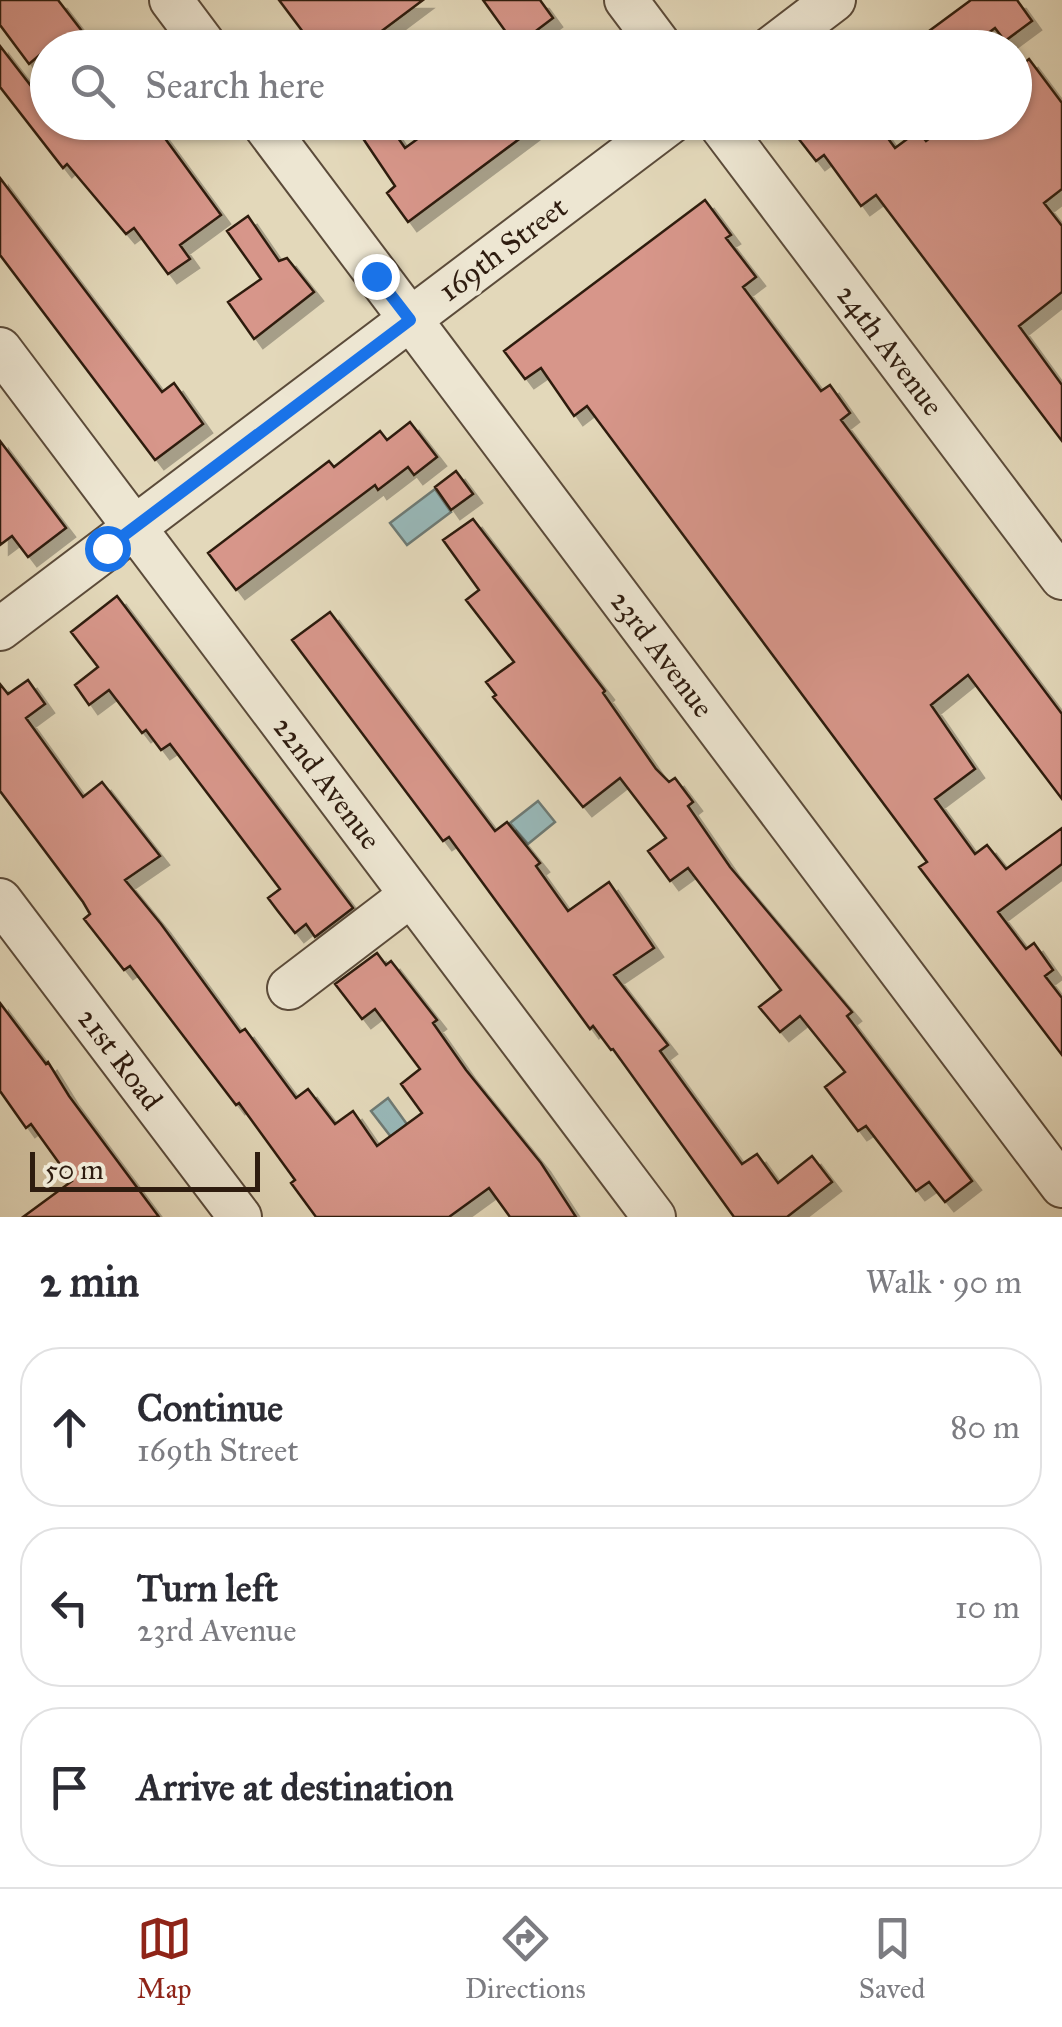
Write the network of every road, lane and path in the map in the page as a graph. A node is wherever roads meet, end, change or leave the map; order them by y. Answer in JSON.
{"nodes":[{"id":1,"x":171,"y":0,"type":"edge"},
{"id":2,"x":626,"y":0,"type":"edge"},
{"id":3,"x":834,"y":0,"type":"edge"},
{"id":4,"x":194,"y":30,"type":"edge"},
{"id":5,"x":648,"y":30,"type":"edge"},
{"id":6,"x":794,"y":30,"type":"edge"},
{"id":7,"x":275,"y":140,"type":"edge"},
{"id":8,"x":647,"y":140,"type":"edge"},
{"id":9,"x":732,"y":140,"type":"edge"},
{"id":10,"x":410,"y":320,"type":"junction"},
{"id":11,"x":0,"y":350,"type":"edge"},
{"id":12,"x":134,"y":528,"type":"junction"},
{"id":13,"x":1062,"y":578,"type":"edge"},
{"id":14,"x":0,"y":629,"type":"edge"},
{"id":15,"x":411,"y":895,"type":"junction"},
{"id":16,"x":0,"y":900,"type":"edge"},
{"id":17,"x":289,"y":988,"type":"dead end"},
{"id":18,"x":1062,"y":1186,"type":"edge"},
{"id":19,"x":1062,"y":1201,"type":"edge"},
{"id":20,"x":240,"y":1217,"type":"edge"},
{"id":21,"x":654,"y":1217,"type":"edge"},
{"id":22,"x":1041,"y":1217,"type":"edge"}],
"edges":[{"from":1,"to":4,"type":"street"},
{"from":2,"to":5,"type":"street"},
{"from":3,"to":6,"type":"street"},
{"from":7,"to":10,"type":"street","name":"23rd Avenue"},
{"from":8,"to":10,"type":"street","name":"169th Street"},
{"from":9,"to":13,"type":"street","name":"24th Avenue"},
{"from":10,"to":12,"type":"street","name":"169th Street"},
{"from":10,"to":18,"type":"street","name":"23rd Avenue"},
{"from":11,"to":12,"type":"street","name":"22nd Avenue"},
{"from":12,"to":14,"type":"street","name":"169th Street"},
{"from":12,"to":15,"type":"street","name":"22nd Avenue"},
{"from":15,"to":17,"type":"street"},
{"from":15,"to":21,"type":"street","name":"22nd Avenue"},
{"from":16,"to":20,"type":"street","name":"21st Road"},
{"from":19,"to":22,"type":"street"}]}
